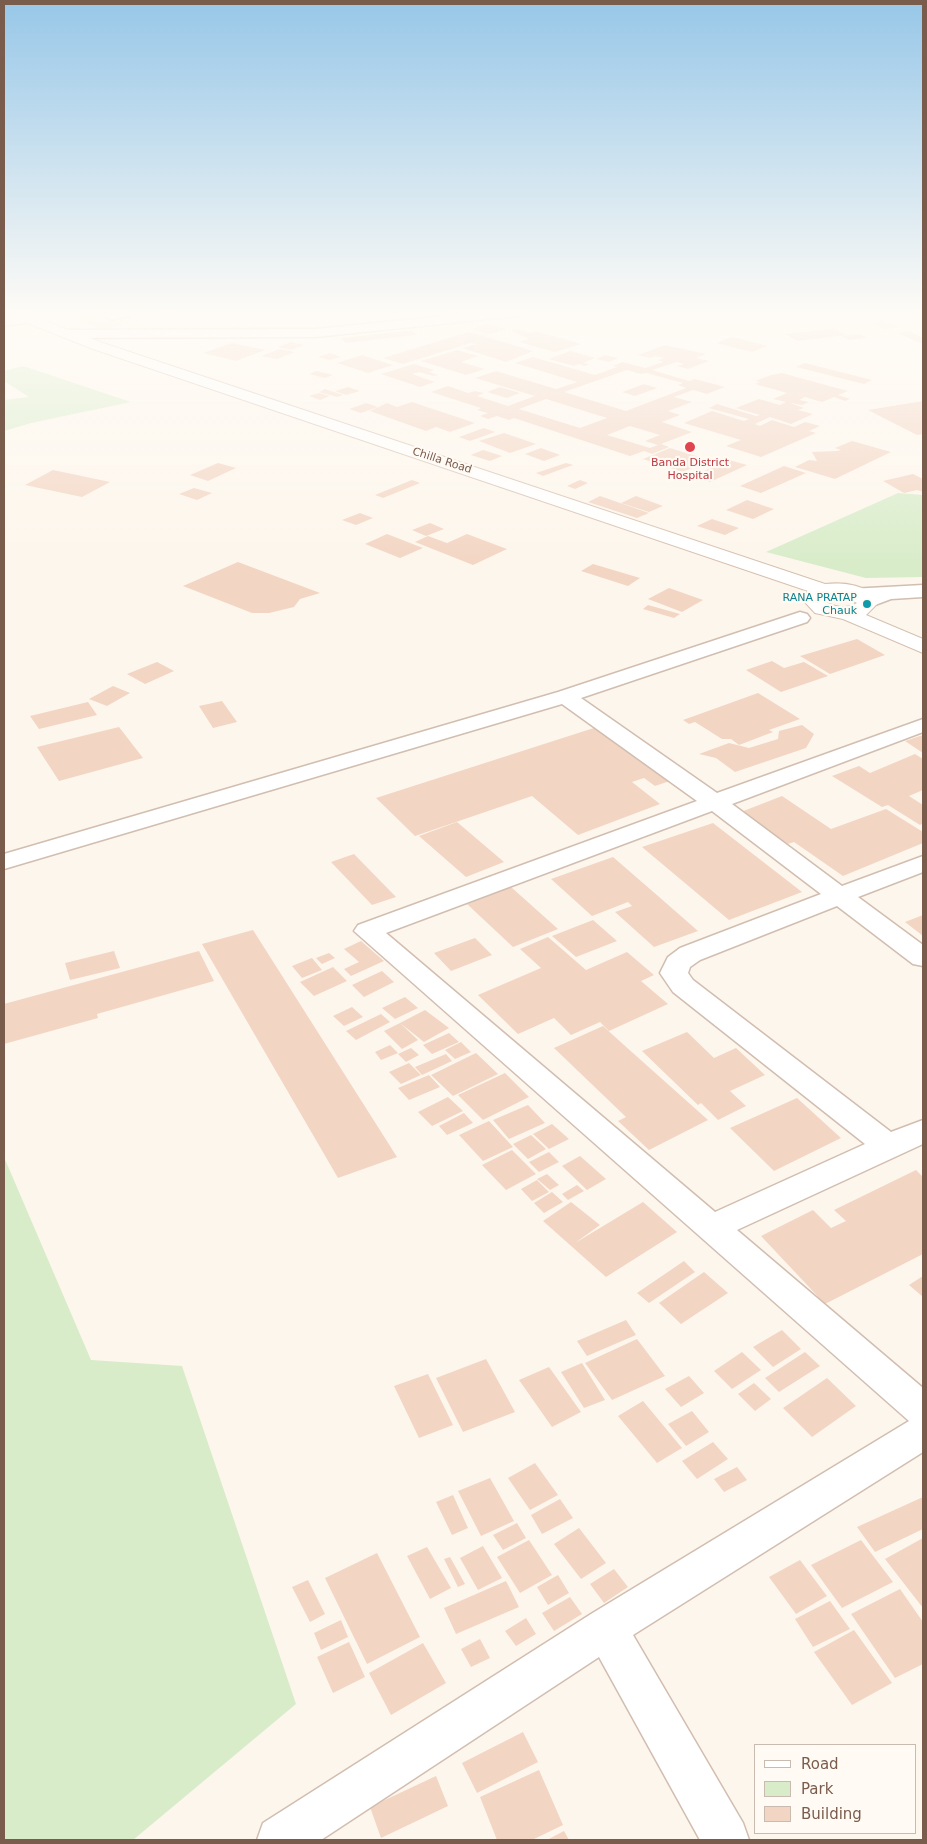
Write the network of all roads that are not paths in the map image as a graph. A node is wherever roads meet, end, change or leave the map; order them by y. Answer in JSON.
{"nodes":[{"id":1,"x":219,"y":396,"type":"edge"},
{"id":2,"x":251,"y":396,"type":"edge"},
{"id":3,"x":445,"y":462,"type":"junction"},
{"id":4,"x":428,"y":468,"type":"junction"},
{"id":5,"x":923,"y":591,"type":"edge"},
{"id":6,"x":863,"y":601,"type":"junction"},
{"id":7,"x":822,"y":606,"type":"junction"},
{"id":8,"x":923,"y":632,"type":"edge"},
{"id":9,"x":923,"y":647,"type":"edge"},
{"id":10,"x":565,"y":696,"type":"junction"},
{"id":11,"x":923,"y":725,"type":"edge"},
{"id":12,"x":714,"y":802,"type":"junction"},
{"id":13,"x":4,"y":862,"type":"edge"},
{"id":14,"x":923,"y":863,"type":"edge"},
{"id":15,"x":840,"y":896,"type":"junction"},
{"id":16,"x":923,"y":958,"type":"edge"},
{"id":17,"x":923,"y":1132,"type":"edge"},
{"id":18,"x":889,"y":1147,"type":"junction"},
{"id":19,"x":712,"y":1227,"type":"junction"},
{"id":20,"x":923,"y":1410,"type":"edge"},
{"id":21,"x":923,"y":1432,"type":"edge"},
{"id":22,"x":606,"y":1628,"type":"junction"},
{"id":23,"x":280,"y":1840,"type":"edge"},
{"id":24,"x":726,"y":1840,"type":"edge"}],
"edges":[{"from":1,"to":4,"type":"main road"},
{"from":2,"to":3,"type":"main road","name":"Chilla Road"},
{"from":3,"to":4,"type":"main road"},
{"from":3,"to":7,"type":"main road","name":"Chilla Road"},
{"from":4,"to":7,"type":"main road"},
{"from":5,"to":6,"type":"street"},
{"from":6,"to":7,"type":"main road"},
{"from":6,"to":7,"type":"main road"},
{"from":6,"to":8,"type":"main road"},
{"from":7,"to":9,"type":"main road"},
{"from":7,"to":10,"type":"street"},
{"from":10,"to":12,"type":"street"},
{"from":10,"to":13,"type":"street"},
{"from":11,"to":12,"type":"street"},
{"from":12,"to":15,"type":"street"},
{"from":12,"to":19,"type":"street"},
{"from":14,"to":15,"type":"street"},
{"from":15,"to":16,"type":"street"},
{"from":15,"to":18,"type":"street"},
{"from":17,"to":18,"type":"street"},
{"from":18,"to":19,"type":"street"},
{"from":19,"to":20,"type":"street"},
{"from":21,"to":22,"type":"street"},
{"from":22,"to":23,"type":"street"},
{"from":22,"to":24,"type":"street"}]}
